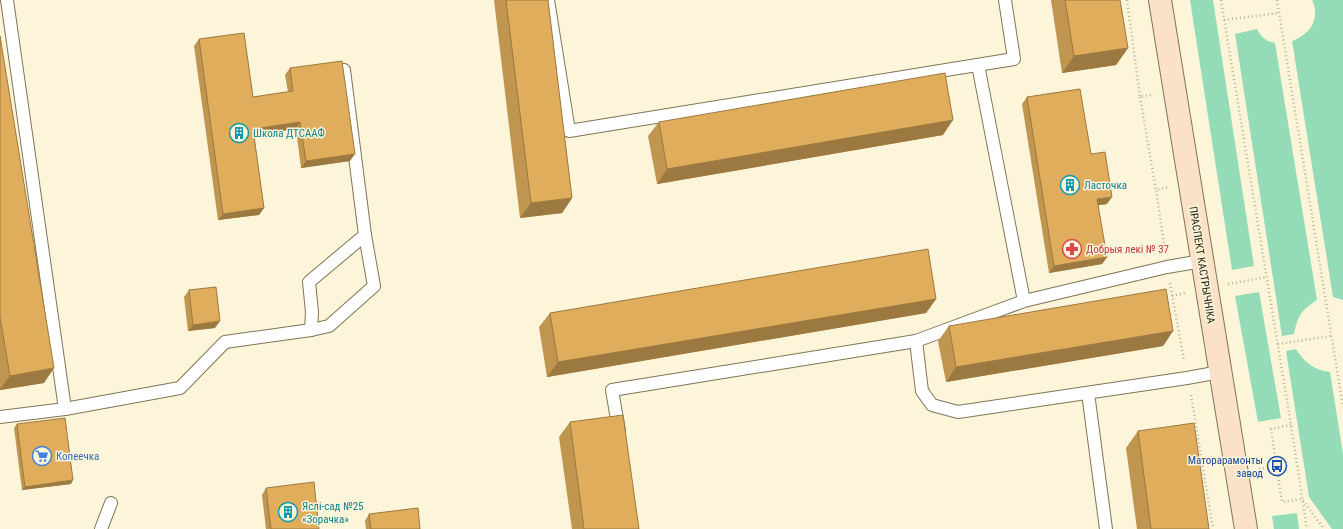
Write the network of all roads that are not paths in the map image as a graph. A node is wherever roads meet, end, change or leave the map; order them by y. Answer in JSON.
{"nodes":[{"id":1,"x":7,"y":0,"type":"edge"},
{"id":2,"x":548,"y":0,"type":"edge"},
{"id":3,"x":1005,"y":0,"type":"edge"},
{"id":4,"x":1160,"y":0,"type":"edge"},
{"id":5,"x":978,"y":65,"type":"junction"},
{"id":6,"x":344,"y":70,"type":"edge"},
{"id":7,"x":365,"y":235,"type":"junction"},
{"id":8,"x":1202,"y":261,"type":"junction"},
{"id":9,"x":1024,"y":300,"type":"junction"},
{"id":10,"x":310,"y":330,"type":"junction"},
{"id":11,"x":916,"y":341,"type":"junction"},
{"id":12,"x":1220,"y":372,"type":"junction"},
{"id":13,"x":1088,"y":393,"type":"junction"},
{"id":14,"x":65,"y":409,"type":"junction"},
{"id":15,"x":0,"y":418,"type":"edge"},
{"id":16,"x":621,"y":444,"type":"edge"},
{"id":17,"x":111,"y":503,"type":"dead end"},
{"id":18,"x":101,"y":529,"type":"edge"},
{"id":19,"x":1106,"y":529,"type":"edge"},
{"id":20,"x":1246,"y":529,"type":"edge"}],
"edges":[{"from":1,"to":14,"type":"lane"},
{"from":2,"to":5,"type":"lane"},
{"from":3,"to":5,"type":"lane"},
{"from":4,"to":8,"type":"main road","name":"ПРАСПЕКТ КАСТРЫЧНІКА"},
{"from":5,"to":9,"type":"lane"},
{"from":6,"to":7,"type":"lane"},
{"from":7,"to":10,"type":"lane"},
{"from":7,"to":10,"type":"lane"},
{"from":8,"to":9,"type":"lane"},
{"from":8,"to":12,"type":"main road","name":"ПРАСПЕКТ КАСТРЫЧНІКА"},
{"from":9,"to":11,"type":"lane"},
{"from":10,"to":14,"type":"lane"},
{"from":11,"to":13,"type":"lane"},
{"from":11,"to":16,"type":"lane"},
{"from":12,"to":13,"type":"lane"},
{"from":12,"to":20,"type":"main road","name":"ПРАСПЕКТ КАСТРЫЧНІКА"},
{"from":13,"to":19,"type":"lane"},
{"from":14,"to":15,"type":"lane"},
{"from":17,"to":18,"type":"lane"}]}
